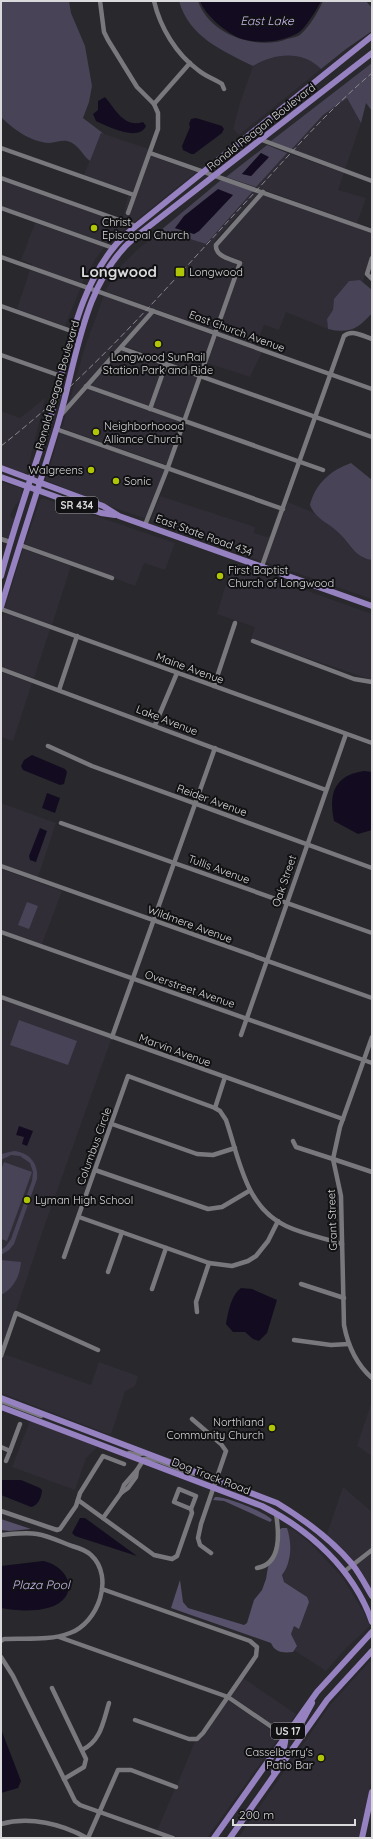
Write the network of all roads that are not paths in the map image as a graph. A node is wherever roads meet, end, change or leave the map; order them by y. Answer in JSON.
{"nodes":[{"id":1,"x":100,"y":1,"type":"edge"},
{"id":2,"x":154,"y":1,"type":"edge"},
{"id":3,"x":372,"y":36,"type":"edge"},
{"id":4,"x":372,"y":53,"type":"edge"},
{"id":5,"x":190,"y":63,"type":"junction"},
{"id":6,"x":224,"y":89,"type":"dead end"},
{"id":7,"x":154,"y":104,"type":"junction"},
{"id":8,"x":262,"y":140,"type":"junction"},
{"id":9,"x":1,"y":148,"type":"edge"},
{"id":10,"x":150,"y":154,"type":"junction"},
{"id":11,"x":203,"y":172,"type":"junction"},
{"id":12,"x":215,"y":175,"type":"junction"},
{"id":13,"x":1,"y":178,"type":"edge"},
{"id":14,"x":372,"y":181,"type":"edge"},
{"id":15,"x":263,"y":192,"type":"junction"},
{"id":16,"x":134,"y":195,"type":"junction"},
{"id":17,"x":1,"y":208,"type":"edge"},
{"id":18,"x":128,"y":213,"type":"dead end"},
{"id":19,"x":136,"y":226,"type":"junction"},
{"id":20,"x":142,"y":231,"type":"junction"},
{"id":21,"x":372,"y":231,"type":"edge"},
{"id":22,"x":113,"y":248,"type":"junction"},
{"id":23,"x":1,"y":257,"type":"edge"},
{"id":24,"x":372,"y":258,"type":"edge"},
{"id":25,"x":372,"y":279,"type":"edge"},
{"id":26,"x":90,"y":288,"type":"junction"},
{"id":27,"x":97,"y":290,"type":"junction"},
{"id":28,"x":1,"y":306,"type":"edge"},
{"id":29,"x":153,"y":311,"type":"junction"},
{"id":30,"x":74,"y":332,"type":"junction"},
{"id":31,"x":216,"y":333,"type":"junction"},
{"id":32,"x":372,"y":339,"type":"edge"},
{"id":33,"x":121,"y":348,"type":"junction"},
{"id":34,"x":1,"y":355,"type":"edge"},
{"id":35,"x":166,"y":364,"type":"junction"},
{"id":36,"x":330,"y":374,"type":"junction"},
{"id":37,"x":200,"y":375,"type":"junction"},
{"id":38,"x":61,"y":376,"type":"junction"},
{"id":39,"x":86,"y":386,"type":"junction"},
{"id":40,"x":372,"y":389,"type":"edge"},
{"id":41,"x":150,"y":409,"type":"junction"},
{"id":42,"x":60,"y":416,"type":"junction"},
{"id":43,"x":316,"y":417,"type":"junction"},
{"id":44,"x":184,"y":421,"type":"junction"},
{"id":45,"x":56,"y":429,"type":"junction"},
{"id":46,"x":372,"y":437,"type":"edge"},
{"id":47,"x":300,"y":462,"type":"junction"},
{"id":48,"x":168,"y":467,"type":"junction"},
{"id":49,"x":1,"y":468,"type":"edge"},
{"id":50,"x":324,"y":470,"type":"dead end"},
{"id":51,"x":1,"y":477,"type":"edge"},
{"id":52,"x":29,"y":479,"type":"junction"},
{"id":53,"x":39,"y":482,"type":"junction"},
{"id":54,"x":27,"y":487,"type":"junction"},
{"id":55,"x":36,"y":490,"type":"junction"},
{"id":56,"x":22,"y":503,"type":"junction"},
{"id":57,"x":283,"y":509,"type":"junction"},
{"id":58,"x":13,"y":515,"type":"dead end"},
{"id":59,"x":119,"y":516,"type":"junction"},
{"id":60,"x":145,"y":525,"type":"junction"},
{"id":61,"x":1,"y":539,"type":"edge"},
{"id":62,"x":10,"y":542,"type":"junction"},
{"id":63,"x":20,"y":545,"type":"junction"},
{"id":64,"x":262,"y":566,"type":"junction"},
{"id":65,"x":1,"y":576,"type":"edge"},
{"id":66,"x":112,"y":578,"type":"dead end"},
{"id":67,"x":372,"y":606,"type":"edge"},
{"id":68,"x":1,"y":608,"type":"edge"},
{"id":69,"x":235,"y":623,"type":"dead end"},
{"id":70,"x":77,"y":636,"type":"junction"},
{"id":71,"x":253,"y":641,"type":"dead end"},
{"id":72,"x":1,"y":669,"type":"edge"},
{"id":73,"x":177,"y":673,"type":"junction"},
{"id":74,"x":372,"y":682,"type":"edge"},
{"id":75,"x":214,"y":686,"type":"junction"},
{"id":76,"x":58,"y":690,"type":"junction"},
{"id":77,"x":155,"y":725,"type":"junction"},
{"id":78,"x":346,"y":734,"type":"junction"},
{"id":79,"x":372,"y":743,"type":"edge"},
{"id":80,"x":48,"y":746,"type":"dead end"},
{"id":81,"x":215,"y":748,"type":"junction"},
{"id":82,"x":326,"y":790,"type":"junction"},
{"id":83,"x":194,"y":804,"type":"junction"},
{"id":84,"x":60,"y":823,"type":"dead end"},
{"id":85,"x":306,"y":844,"type":"junction"},
{"id":86,"x":173,"y":862,"type":"junction"},
{"id":87,"x":1,"y":866,"type":"edge"},
{"id":88,"x":372,"y":868,"type":"edge"},
{"id":89,"x":286,"y":903,"type":"junction"},
{"id":90,"x":153,"y":920,"type":"junction"},
{"id":91,"x":1,"y":932,"type":"edge"},
{"id":92,"x":372,"y":933,"type":"edge"},
{"id":93,"x":266,"y":961,"type":"junction"},
{"id":94,"x":133,"y":979,"type":"junction"},
{"id":95,"x":1,"y":997,"type":"edge"},
{"id":96,"x":372,"y":998,"type":"edge"},
{"id":97,"x":246,"y":1019,"type":"junction"},
{"id":98,"x":241,"y":1035,"type":"dead end"},
{"id":99,"x":112,"y":1037,"type":"junction"},
{"id":100,"x":372,"y":1037,"type":"edge"},
{"id":101,"x":364,"y":1060,"type":"junction"},
{"id":102,"x":372,"y":1064,"type":"edge"},
{"id":103,"x":225,"y":1077,"type":"junction"},
{"id":104,"x":215,"y":1108,"type":"junction"},
{"id":105,"x":342,"y":1119,"type":"junction"},
{"id":106,"x":112,"y":1124,"type":"junction"},
{"id":107,"x":294,"y":1141,"type":"dead end"},
{"id":108,"x":235,"y":1148,"type":"junction"},
{"id":109,"x":333,"y":1159,"type":"junction"},
{"id":110,"x":95,"y":1170,"type":"junction"},
{"id":111,"x":372,"y":1172,"type":"edge"},
{"id":112,"x":249,"y":1191,"type":"junction"},
{"id":113,"x":78,"y":1217,"type":"junction"},
{"id":114,"x":278,"y":1221,"type":"junction"},
{"id":115,"x":122,"y":1232,"type":"junction"},
{"id":116,"x":342,"y":1244,"type":"junction"},
{"id":117,"x":166,"y":1248,"type":"junction"},
{"id":118,"x":64,"y":1257,"type":"dead end"},
{"id":119,"x":209,"y":1263,"type":"junction"},
{"id":120,"x":108,"y":1272,"type":"dead end"},
{"id":121,"x":301,"y":1284,"type":"dead end"},
{"id":122,"x":152,"y":1289,"type":"dead end"},
{"id":123,"x":344,"y":1298,"type":"junction"},
{"id":124,"x":197,"y":1312,"type":"dead end"},
{"id":125,"x":294,"y":1340,"type":"dead end"},
{"id":126,"x":349,"y":1344,"type":"junction"},
{"id":127,"x":98,"y":1350,"type":"dead end"},
{"id":128,"x":1,"y":1356,"type":"edge"},
{"id":129,"x":372,"y":1378,"type":"edge"},
{"id":130,"x":1,"y":1398,"type":"edge"},
{"id":131,"x":1,"y":1402,"type":"edge"},
{"id":132,"x":1,"y":1407,"type":"edge"},
{"id":133,"x":192,"y":1419,"type":"dead end"},
{"id":134,"x":59,"y":1420,"type":"junction"},
{"id":135,"x":20,"y":1424,"type":"dead end"},
{"id":136,"x":54,"y":1427,"type":"junction"},
{"id":137,"x":1,"y":1447,"type":"edge"},
{"id":138,"x":10,"y":1451,"type":"junction"},
{"id":139,"x":144,"y":1453,"type":"junction"},
{"id":140,"x":142,"y":1460,"type":"junction"},
{"id":141,"x":6,"y":1461,"type":"dead end"},
{"id":142,"x":124,"y":1464,"type":"dead end"},
{"id":143,"x":201,"y":1474,"type":"junction"},
{"id":144,"x":216,"y":1480,"type":"junction"},
{"id":145,"x":213,"y":1488,"type":"junction"},
{"id":146,"x":78,"y":1500,"type":"junction"},
{"id":147,"x":191,"y":1508,"type":"junction"},
{"id":148,"x":1,"y":1511,"type":"edge"},
{"id":149,"x":276,"y":1514,"type":"junction"},
{"id":150,"x":103,"y":1518,"type":"junction"},
{"id":151,"x":1,"y":1535,"type":"edge"},
{"id":152,"x":372,"y":1550,"type":"edge"},
{"id":153,"x":211,"y":1553,"type":"dead end"},
{"id":154,"x":352,"y":1565,"type":"junction"},
{"id":155,"x":257,"y":1568,"type":"dead end"},
{"id":156,"x":345,"y":1571,"type":"junction"},
{"id":157,"x":102,"y":1589,"type":"junction"},
{"id":158,"x":372,"y":1596,"type":"edge"},
{"id":159,"x":372,"y":1622,"type":"edge"},
{"id":160,"x":372,"y":1632,"type":"edge"},
{"id":161,"x":59,"y":1637,"type":"junction"},
{"id":162,"x":1,"y":1641,"type":"edge"},
{"id":163,"x":372,"y":1651,"type":"edge"},
{"id":164,"x":1,"y":1657,"type":"edge"},
{"id":165,"x":372,"y":1660,"type":"edge"},
{"id":166,"x":362,"y":1661,"type":"junction"},
{"id":167,"x":52,"y":1688,"type":"dead end"},
{"id":168,"x":317,"y":1692,"type":"junction"},
{"id":169,"x":228,"y":1697,"type":"junction"},
{"id":170,"x":109,"y":1703,"type":"dead end"},
{"id":171,"x":135,"y":1720,"type":"dead end"},
{"id":172,"x":285,"y":1736,"type":"junction"},
{"id":173,"x":301,"y":1736,"type":"junction"},
{"id":174,"x":82,"y":1750,"type":"junction"},
{"id":175,"x":272,"y":1778,"type":"junction"},
{"id":176,"x":64,"y":1779,"type":"junction"},
{"id":177,"x":176,"y":1787,"type":"dead end"},
{"id":178,"x":372,"y":1792,"type":"edge"},
{"id":179,"x":100,"y":1812,"type":"junction"},
{"id":180,"x":1,"y":1824,"type":"edge"},
{"id":181,"x":88,"y":1838,"type":"edge"},
{"id":182,"x":173,"y":1838,"type":"edge"},
{"id":183,"x":214,"y":1838,"type":"edge"},
{"id":184,"x":230,"y":1838,"type":"edge"},
{"id":185,"x":362,"y":1838,"type":"edge"}],
"edges":[{"from":1,"to":7,"type":"street"},
{"from":2,"to":5,"type":"street"},
{"from":3,"to":11,"type":"main road","name":"Ronald Reagan Boulevard"},
{"from":4,"to":8,"type":"main road","name":"Ronald Reagan Boulevard"},
{"from":5,"to":6,"type":"street"},
{"from":5,"to":7,"type":"street"},
{"from":7,"to":10,"type":"street"},
{"from":8,"to":12,"type":"main road","name":"Ronald Reagan Boulevard"},
{"from":8,"to":14,"type":"street"},
{"from":9,"to":16,"type":"street"},
{"from":10,"to":11,"type":"street"},
{"from":10,"to":16,"type":"street"},
{"from":11,"to":12,"type":"street"},
{"from":11,"to":19,"type":"main road","name":"Ronald Reagan Boulevard"},
{"from":12,"to":15,"type":"street"},
{"from":12,"to":20,"type":"main road","name":"Ronald Reagan Boulevard"},
{"from":13,"to":19,"type":"street"},
{"from":15,"to":21,"type":"street"},
{"from":15,"to":31,"type":"street"},
{"from":16,"to":18,"type":"street"},
{"from":17,"to":22,"type":"street"},
{"from":19,"to":20,"type":"main road"},
{"from":19,"to":22,"type":"main road","name":"Ronald Reagan Boulevard"},
{"from":20,"to":27,"type":"main road","name":"Ronald Reagan Boulevard"},
{"from":22,"to":26,"type":"main road","name":"Ronald Reagan Boulevard"},
{"from":23,"to":26,"type":"street","name":"East Church Avenue"},
{"from":24,"to":25,"type":"street"},
{"from":26,"to":27,"type":"street","name":"East Church Avenue"},
{"from":26,"to":30,"type":"main road","name":"Ronald Reagan Boulevard"},
{"from":27,"to":29,"type":"street","name":"East Church Avenue"},
{"from":27,"to":42,"type":"main road","name":"Ronald Reagan Boulevard"},
{"from":28,"to":30,"type":"street"},
{"from":29,"to":31,"type":"street","name":"East Church Avenue"},
{"from":29,"to":33,"type":"street"},
{"from":30,"to":38,"type":"main road","name":"Ronald Reagan Boulevard"},
{"from":31,"to":36,"type":"street","name":"East Church Avenue"},
{"from":31,"to":37,"type":"street"},
{"from":32,"to":36,"type":"street"},
{"from":33,"to":35,"type":"street"},
{"from":33,"to":39,"type":"street"},
{"from":34,"to":38,"type":"street"},
{"from":35,"to":37,"type":"street"},
{"from":35,"to":41,"type":"street"},
{"from":36,"to":40,"type":"street","name":"East Church Avenue"},
{"from":36,"to":43,"type":"street"},
{"from":37,"to":43,"type":"street"},
{"from":37,"to":44,"type":"street"},
{"from":38,"to":52,"type":"main road","name":"Ronald Reagan Boulevard"},
{"from":39,"to":41,"type":"street"},
{"from":39,"to":42,"type":"street"},
{"from":41,"to":44,"type":"street"},
{"from":42,"to":45,"type":"main road","name":"Ronald Reagan Boulevard"},
{"from":43,"to":46,"type":"street"},
{"from":43,"to":47,"type":"street"},
{"from":44,"to":47,"type":"street"},
{"from":44,"to":48,"type":"street"},
{"from":45,"to":48,"type":"street"},
{"from":45,"to":53,"type":"main road","name":"Ronald Reagan Boulevard"},
{"from":47,"to":50,"type":"street"},
{"from":47,"to":57,"type":"street"},
{"from":48,"to":57,"type":"street"},
{"from":48,"to":60,"type":"street"},
{"from":49,"to":52,"type":"main road","number":"SR 434"},
{"from":51,"to":54,"type":"main road","number":"SR 434"},
{"from":52,"to":53,"type":"main road","number":"SR 434"},
{"from":52,"to":54,"type":"main road","name":"Ronald Reagan Boulevard"},
{"from":53,"to":55,"type":"main road","name":"Ronald Reagan Boulevard"},
{"from":53,"to":59,"type":"main road","name":"East State Road 434","number":"SR 434"},
{"from":54,"to":55,"type":"main road","number":"SR 434"},
{"from":54,"to":56,"type":"main road","name":"Ronald Reagan Boulevard"},
{"from":55,"to":59,"type":"main road","name":"East State Road 434","number":"SR 434"},
{"from":55,"to":63,"type":"main road","name":"Ronald Reagan Boulevard"},
{"from":56,"to":58,"type":"main road"},
{"from":56,"to":62,"type":"main road","name":"Ronald Reagan Boulevard"},
{"from":57,"to":64,"type":"street"},
{"from":59,"to":60,"type":"main road","name":"East State Road 434","number":"SR 434"},
{"from":60,"to":64,"type":"main road","name":"East State Road 434","number":"SR 434"},
{"from":61,"to":62,"type":"street"},
{"from":62,"to":65,"type":"main road","name":"Ronald Reagan Boulevard"},
{"from":63,"to":66,"type":"street"},
{"from":63,"to":68,"type":"main road","name":"Ronald Reagan Boulevard"},
{"from":64,"to":67,"type":"main road","name":"East State Road 434","number":"SR 434"},
{"from":68,"to":70,"type":"street","name":"Maine Avenue"},
{"from":69,"to":75,"type":"street"},
{"from":70,"to":73,"type":"street","name":"Maine Avenue"},
{"from":70,"to":76,"type":"street"},
{"from":71,"to":74,"type":"street"},
{"from":72,"to":76,"type":"street","name":"Lake Avenue"},
{"from":73,"to":75,"type":"street","name":"Maine Avenue"},
{"from":73,"to":77,"type":"street"},
{"from":75,"to":78,"type":"street","name":"Maine Avenue"},
{"from":76,"to":77,"type":"street","name":"Lake Avenue"},
{"from":77,"to":81,"type":"street","name":"Lake Avenue"},
{"from":78,"to":79,"type":"street","name":"Maine Avenue"},
{"from":78,"to":82,"type":"street","name":"Oak Street"},
{"from":80,"to":83,"type":"street","name":"Reider Avenue"},
{"from":81,"to":82,"type":"street","name":"Lake Avenue"},
{"from":81,"to":83,"type":"street"},
{"from":82,"to":85,"type":"street","name":"Oak Street"},
{"from":83,"to":85,"type":"street","name":"Reider Avenue"},
{"from":83,"to":86,"type":"street"},
{"from":84,"to":86,"type":"street","name":"Tullis Avenue"},
{"from":85,"to":88,"type":"street","name":"Reider Avenue"},
{"from":85,"to":89,"type":"street","name":"Oak Street"},
{"from":86,"to":89,"type":"street","name":"Tullis Avenue"},
{"from":86,"to":90,"type":"street"},
{"from":87,"to":90,"type":"street","name":"Wildmere Avenue"},
{"from":89,"to":92,"type":"street","name":"Tullis Avenue"},
{"from":89,"to":93,"type":"street","name":"Oak Street"},
{"from":90,"to":93,"type":"street","name":"Wildmere Avenue"},
{"from":90,"to":94,"type":"street"},
{"from":91,"to":94,"type":"street","name":"Overstreet Avenue"},
{"from":93,"to":96,"type":"street","name":"Wildmere Avenue"},
{"from":93,"to":97,"type":"street","name":"Oak Street"},
{"from":94,"to":97,"type":"street","name":"Overstreet Avenue"},
{"from":94,"to":99,"type":"street"},
{"from":95,"to":99,"type":"street","name":"Marvin Avenue"},
{"from":97,"to":98,"type":"street","name":"Oak Street"},
{"from":97,"to":101,"type":"street","name":"Overstreet Avenue"},
{"from":99,"to":103,"type":"street","name":"Marvin Avenue"},
{"from":100,"to":101,"type":"street","name":"Grant Street"},
{"from":101,"to":102,"type":"street","name":"Overstreet Avenue"},
{"from":101,"to":105,"type":"street","name":"Grant Street"},
{"from":103,"to":104,"type":"street"},
{"from":103,"to":105,"type":"street","name":"Marvin Avenue"},
{"from":104,"to":106,"type":"street","name":"Columbus Circle"},
{"from":104,"to":108,"type":"street"},
{"from":105,"to":109,"type":"street","name":"Grant Street"},
{"from":106,"to":108,"type":"street"},
{"from":106,"to":110,"type":"street","name":"Columbus Circle"},
{"from":107,"to":109,"type":"street"},
{"from":108,"to":112,"type":"street"},
{"from":109,"to":111,"type":"street"},
{"from":109,"to":116,"type":"street","name":"Grant Street"},
{"from":110,"to":112,"type":"street"},
{"from":110,"to":113,"type":"street","name":"Columbus Circle"},
{"from":112,"to":114,"type":"street"},
{"from":113,"to":115,"type":"street"},
{"from":113,"to":118,"type":"street","name":"Columbus Circle"},
{"from":114,"to":116,"type":"street"},
{"from":114,"to":119,"type":"street"},
{"from":115,"to":117,"type":"street"},
{"from":115,"to":120,"type":"street"},
{"from":116,"to":123,"type":"street","name":"Grant Street"},
{"from":117,"to":119,"type":"street"},
{"from":117,"to":122,"type":"street"},
{"from":119,"to":124,"type":"street"},
{"from":121,"to":123,"type":"street"},
{"from":123,"to":126,"type":"street","name":"Grant Street"},
{"from":125,"to":126,"type":"street"},
{"from":126,"to":129,"type":"street","name":"Grant Street"},
{"from":127,"to":128,"type":"street"},
{"from":130,"to":134,"type":"main road","name":"Dog Track Road"},
{"from":131,"to":134,"type":"street"},
{"from":132,"to":136,"type":"main road","name":"Dog Track Road"},
{"from":133,"to":144,"type":"street"},
{"from":134,"to":139,"type":"main road","name":"Dog Track Road"},
{"from":135,"to":138,"type":"street"},
{"from":136,"to":139,"type":"street"},
{"from":136,"to":140,"type":"main road","name":"Dog Track Road"},
{"from":137,"to":138,"type":"street"},
{"from":138,"to":141,"type":"street"},
{"from":139,"to":143,"type":"main road","name":"Dog Track Road"},
{"from":140,"to":143,"type":"street"},
{"from":140,"to":145,"type":"main road","name":"Dog Track Road"},
{"from":140,"to":150,"type":"street"},
{"from":142,"to":146,"type":"street"},
{"from":143,"to":144,"type":"main road","name":"Dog Track Road"},
{"from":144,"to":145,"type":"street"},
{"from":144,"to":154,"type":"main road","name":"Dog Track Road"},
{"from":145,"to":149,"type":"main road","name":"Dog Track Road"},
{"from":145,"to":153,"type":"street"},
{"from":146,"to":148,"type":"street"},
{"from":146,"to":150,"type":"street"},
{"from":147,"to":147,"type":"street"},
{"from":147,"to":150,"type":"street"},
{"from":149,"to":155,"type":"street"},
{"from":149,"to":156,"type":"main road","name":"Dog Track Road"},
{"from":151,"to":157,"type":"street"},
{"from":152,"to":154,"type":"street"},
{"from":154,"to":156,"type":"street"},
{"from":154,"to":158,"type":"main road","name":"Dog Track Road"},
{"from":156,"to":159,"type":"main road","name":"Dog Track Road"},
{"from":157,"to":161,"type":"street"},
{"from":157,"to":169,"type":"street"},
{"from":160,"to":168,"type":"main road","number":"US 17"},
{"from":161,"to":162,"type":"street"},
{"from":161,"to":169,"type":"street"},
{"from":163,"to":166,"type":"main road","number":"US 17"},
{"from":164,"to":176,"type":"street"},
{"from":165,"to":166,"type":"main road"},
{"from":166,"to":173,"type":"main road","number":"US 17"},
{"from":167,"to":174,"type":"street"},
{"from":168,"to":172,"type":"main road","number":"US 17"},
{"from":168,"to":173,"type":"main road"},
{"from":169,"to":171,"type":"street"},
{"from":169,"to":172,"type":"street"},
{"from":170,"to":174,"type":"street"},
{"from":172,"to":175,"type":"main road"},
{"from":172,"to":183,"type":"main road","number":"US 17"},
{"from":173,"to":175,"type":"main road","number":"US 17"},
{"from":174,"to":176,"type":"street"},
{"from":175,"to":184,"type":"main road","number":"US 17"},
{"from":176,"to":179,"type":"street"},
{"from":177,"to":179,"type":"street"},
{"from":178,"to":185,"type":"main road"},
{"from":179,"to":181,"type":"street"},
{"from":179,"to":182,"type":"street"},
{"from":180,"to":181,"type":"street"}]}
